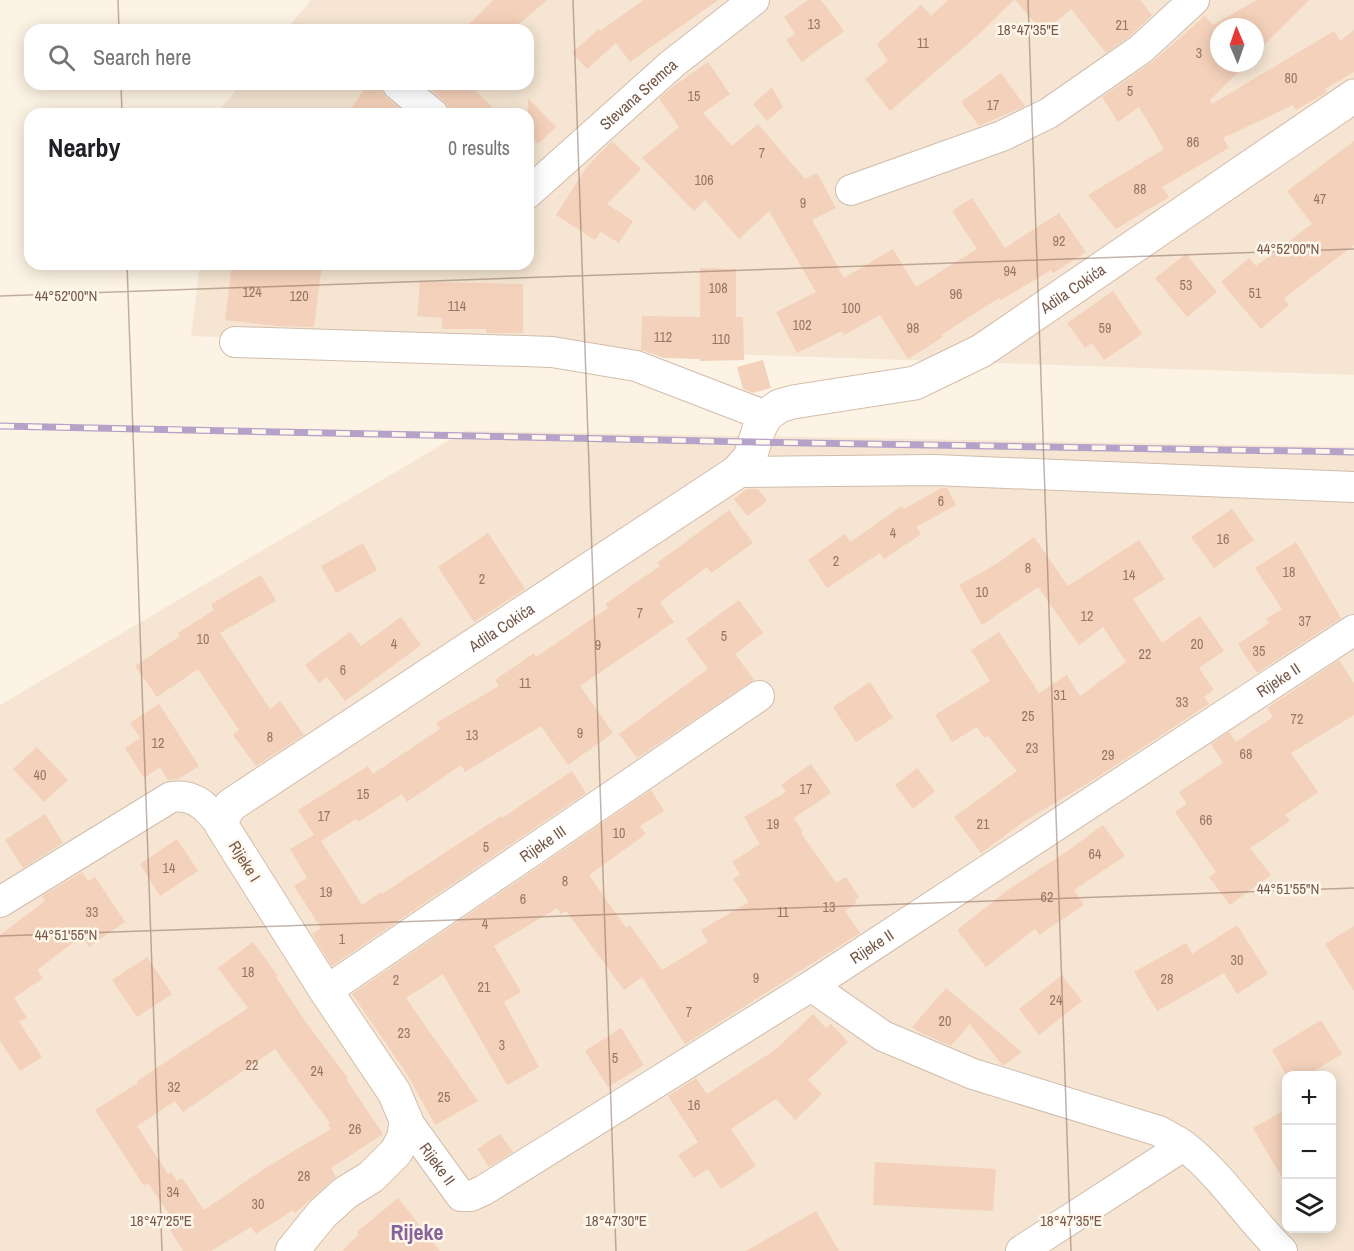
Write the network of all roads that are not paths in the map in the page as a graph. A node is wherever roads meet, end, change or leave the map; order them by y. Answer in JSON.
{"nodes":[{"id":1,"x":754,"y":0,"type":"edge"},
{"id":2,"x":1194,"y":0,"type":"edge"},
{"id":3,"x":404,"y":90,"type":"edge"},
{"id":4,"x":1354,"y":96,"type":"edge"},
{"id":5,"x":426,"y":108,"type":"edge"},
{"id":6,"x":534,"y":188,"type":"edge"},
{"id":7,"x":851,"y":190,"type":"dead end"},
{"id":8,"x":235,"y":342,"type":"dead end"},
{"id":9,"x":766,"y":416,"type":"junction"},
{"id":10,"x":737,"y":472,"type":"junction"},
{"id":11,"x":1354,"y":487,"type":"edge"},
{"id":12,"x":1354,"y":630,"type":"edge"},
{"id":13,"x":759,"y":696,"type":"dead end"},
{"id":14,"x":222,"y":826,"type":"junction"},
{"id":15,"x":0,"y":902,"type":"edge"},
{"id":16,"x":811,"y":986,"type":"junction"},
{"id":17,"x":326,"y":991,"type":"junction"},
{"id":18,"x":406,"y":1120,"type":"junction"},
{"id":19,"x":1183,"y":1146,"type":"junction"},
{"id":20,"x":292,"y":1251,"type":"edge"},
{"id":21,"x":1021,"y":1251,"type":"edge"},
{"id":22,"x":1281,"y":1251,"type":"edge"}],
"edges":[{"from":1,"to":6,"type":"street","name":"Stevana Sremca"},
{"from":2,"to":7,"type":"street"},
{"from":3,"to":5,"type":"street"},
{"from":4,"to":9,"type":"street","name":"Adila Cokića"},
{"from":8,"to":9,"type":"street"},
{"from":9,"to":10,"type":"street","name":"Adila Cokića"},
{"from":10,"to":11,"type":"street"},
{"from":10,"to":14,"type":"street","name":"Adila Cokića"},
{"from":12,"to":16,"type":"street","name":"Rijeke II"},
{"from":13,"to":17,"type":"street","name":"Rijeke III"},
{"from":14,"to":15,"type":"street","name":"Rijeke I"},
{"from":14,"to":17,"type":"street","name":"Rijeke I"},
{"from":16,"to":18,"type":"street","name":"Rijeke II"},
{"from":16,"to":19,"type":"street"},
{"from":17,"to":18,"type":"street","name":"Rijeke I"},
{"from":18,"to":20,"type":"street"},
{"from":19,"to":21,"type":"street"},
{"from":19,"to":22,"type":"street"}]}
